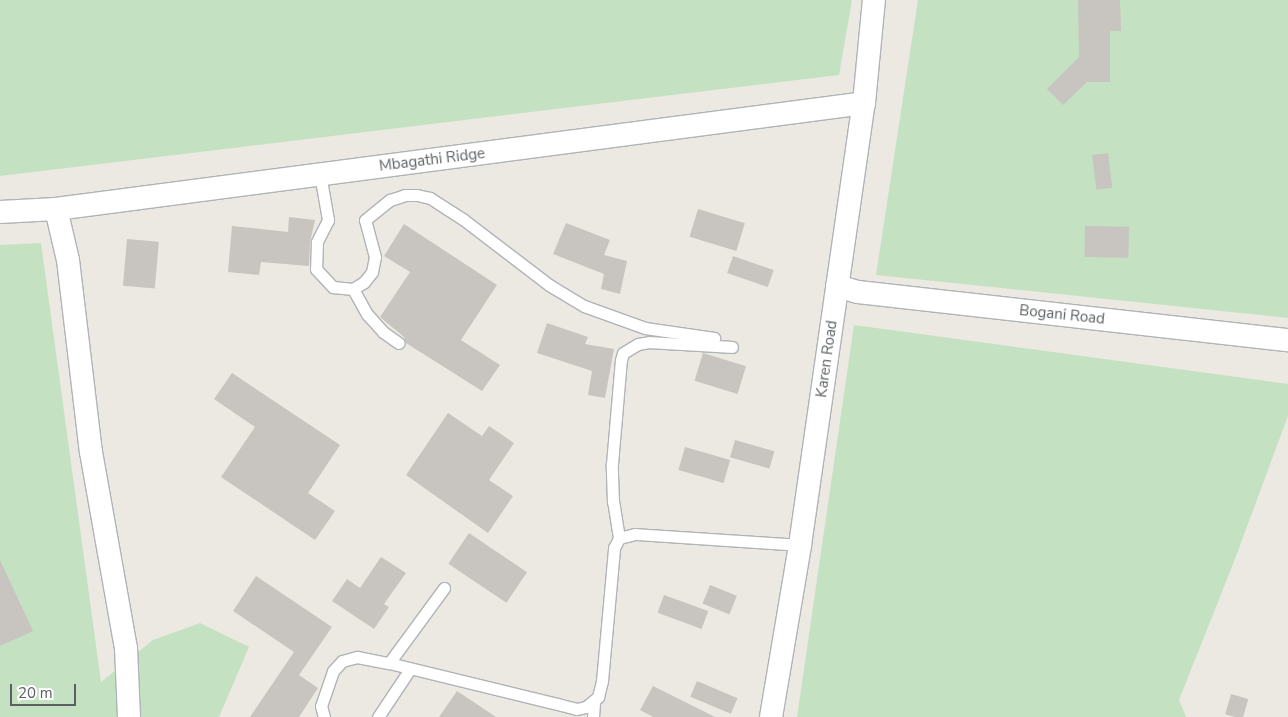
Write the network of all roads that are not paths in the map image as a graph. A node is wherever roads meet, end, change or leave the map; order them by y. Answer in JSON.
{"nodes":[{"id":1,"x":874,"y":0,"type":"edge"},
{"id":2,"x":864,"y":103,"type":"junction"},
{"id":3,"x":320,"y":174,"type":"junction"},
{"id":4,"x":56,"y":209,"type":"junction"},
{"id":5,"x":0,"y":212,"type":"edge"},
{"id":6,"x":838,"y":286,"type":"junction"},
{"id":7,"x":353,"y":289,"type":"junction"},
{"id":8,"x":714,"y":338,"type":"dead end"},
{"id":9,"x":1288,"y":340,"type":"edge"},
{"id":10,"x":399,"y":344,"type":"dead end"},
{"id":11,"x":732,"y":348,"type":"dead end"},
{"id":12,"x":619,"y":538,"type":"junction"},
{"id":13,"x":800,"y":545,"type":"junction"},
{"id":14,"x":444,"y":588,"type":"dead end"},
{"id":15,"x":389,"y":662,"type":"junction"},
{"id":16,"x":410,"y":669,"type":"junction"},
{"id":17,"x":594,"y":702,"type":"junction"},
{"id":18,"x":129,"y":717,"type":"edge"},
{"id":19,"x":324,"y":717,"type":"edge"},
{"id":20,"x":378,"y":717,"type":"edge"},
{"id":21,"x":593,"y":717,"type":"edge"},
{"id":22,"x":771,"y":717,"type":"edge"}],
"edges":[{"from":1,"to":2,"type":"street","name":"Karen Road"},
{"from":2,"to":3,"type":"street","name":"Mbagathi Ridge"},
{"from":2,"to":6,"type":"street","name":"Karen Road"},
{"from":3,"to":4,"type":"street","name":"Mbagathi Ridge"},
{"from":3,"to":7,"type":"lane"},
{"from":4,"to":5,"type":"street","name":"Mbagathi Ridge"},
{"from":4,"to":18,"type":"street"},
{"from":6,"to":9,"type":"street","name":"Bogani Road"},
{"from":6,"to":13,"type":"street","name":"Karen Road"},
{"from":7,"to":8,"type":"lane"},
{"from":7,"to":10,"type":"lane"},
{"from":11,"to":12,"type":"lane"},
{"from":12,"to":13,"type":"lane"},
{"from":12,"to":17,"type":"lane"},
{"from":13,"to":22,"type":"street","name":"Karen Road"},
{"from":14,"to":15,"type":"lane"},
{"from":15,"to":16,"type":"lane"},
{"from":15,"to":19,"type":"lane"},
{"from":16,"to":17,"type":"lane"},
{"from":16,"to":20,"type":"lane"},
{"from":17,"to":21,"type":"lane"}]}
